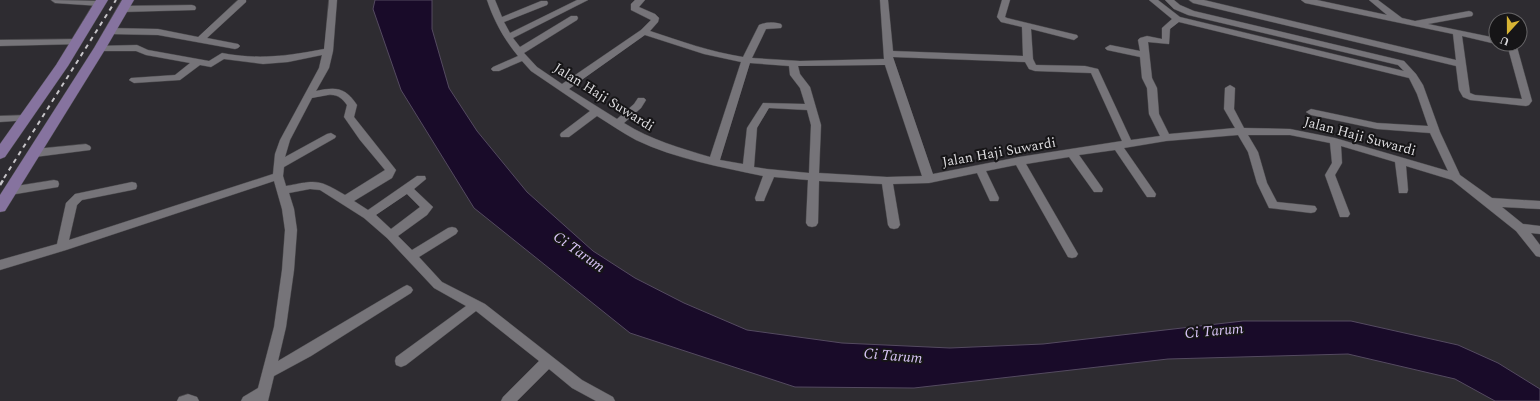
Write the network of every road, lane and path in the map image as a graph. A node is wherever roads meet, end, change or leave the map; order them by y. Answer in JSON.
{"nodes":[{"id":1,"x":55,"y":0,"type":"edge"},
{"id":2,"x":242,"y":0,"type":"edge"},
{"id":3,"x":333,"y":0,"type":"edge"},
{"id":4,"x":490,"y":0,"type":"edge"},
{"id":5,"x":584,"y":0,"type":"edge"},
{"id":6,"x":641,"y":0,"type":"edge"},
{"id":7,"x":884,"y":0,"type":"edge"},
{"id":8,"x":1006,"y":0,"type":"edge"},
{"id":9,"x":1153,"y":0,"type":"edge"},
{"id":10,"x":1181,"y":0,"type":"edge"},
{"id":11,"x":1193,"y":0,"type":"edge"},
{"id":12,"x":1305,"y":0,"type":"edge"},
{"id":13,"x":1373,"y":0,"type":"edge"},
{"id":14,"x":1170,"y":1,"type":"edge"},
{"id":15,"x":101,"y":2,"type":"edge"},
{"id":16,"x":544,"y":3,"type":"dead end"},
{"id":17,"x":125,"y":4,"type":"edge"},
{"id":18,"x":192,"y":8,"type":"dead end"},
{"id":19,"x":1469,"y":14,"type":"dead end"},
{"id":20,"x":574,"y":18,"type":"dead end"},
{"id":21,"x":1177,"y":19,"type":"junction"},
{"id":22,"x":499,"y":21,"type":"junction"},
{"id":23,"x":1401,"y":22,"type":"junction"},
{"id":24,"x":1026,"y":24,"type":"junction"},
{"id":25,"x":1411,"y":24,"type":"junction"},
{"id":26,"x":778,"y":26,"type":"dead end"},
{"id":27,"x":110,"y":31,"type":"junction"},
{"id":28,"x":644,"y":32,"type":"junction"},
{"id":29,"x":1457,"y":34,"type":"junction"},
{"id":30,"x":508,"y":37,"type":"junction"},
{"id":31,"x":1074,"y":37,"type":"dead end"},
{"id":32,"x":201,"y":39,"type":"junction"},
{"id":33,"x":1488,"y":40,"type":"edge"},
{"id":34,"x":76,"y":42,"type":"junction"},
{"id":35,"x":0,"y":43,"type":"edge"},
{"id":36,"x":100,"y":48,"type":"junction"},
{"id":37,"x":1110,"y":48,"type":"dead end"},
{"id":38,"x":328,"y":51,"type":"junction"},
{"id":39,"x":1513,"y":52,"type":"edge"},
{"id":40,"x":521,"y":54,"type":"junction"},
{"id":41,"x":1144,"y":55,"type":"junction"},
{"id":42,"x":222,"y":56,"type":"junction"},
{"id":43,"x":889,"y":58,"type":"junction"},
{"id":44,"x":1028,"y":59,"type":"junction"},
{"id":45,"x":746,"y":60,"type":"junction"},
{"id":46,"x":199,"y":61,"type":"junction"},
{"id":47,"x":793,"y":62,"type":"junction"},
{"id":48,"x":1461,"y":64,"type":"junction"},
{"id":49,"x":496,"y":69,"type":"dead end"},
{"id":50,"x":1413,"y":76,"type":"junction"},
{"id":51,"x":134,"y":80,"type":"dead end"},
{"id":52,"x":1230,"y":88,"type":"dead end"},
{"id":53,"x":562,"y":89,"type":"junction"},
{"id":54,"x":309,"y":96,"type":"junction"},
{"id":55,"x":641,"y":100,"type":"dead end"},
{"id":56,"x":811,"y":107,"type":"junction"},
{"id":57,"x":597,"y":111,"type":"junction"},
{"id":58,"x":1311,"y":112,"type":"dead end"},
{"id":59,"x":25,"y":118,"type":"junction"},
{"id":60,"x":0,"y":119,"type":"edge"},
{"id":61,"x":617,"y":124,"type":"junction"},
{"id":62,"x":1434,"y":130,"type":"junction"},
{"id":63,"x":1241,"y":131,"type":"junction"},
{"id":64,"x":566,"y":135,"type":"dead end"},
{"id":65,"x":331,"y":136,"type":"dead end"},
{"id":66,"x":1166,"y":138,"type":"junction"},
{"id":67,"x":1335,"y":142,"type":"junction"},
{"id":68,"x":1128,"y":144,"type":"junction"},
{"id":69,"x":1117,"y":145,"type":"junction"},
{"id":70,"x":86,"y":148,"type":"dead end"},
{"id":71,"x":35,"y":152,"type":"junction"},
{"id":72,"x":1072,"y":153,"type":"junction"},
{"id":73,"x":0,"y":154,"type":"edge"},
{"id":74,"x":1019,"y":161,"type":"junction"},
{"id":75,"x":1400,"y":161,"type":"junction"},
{"id":76,"x":714,"y":162,"type":"junction"},
{"id":77,"x":748,"y":169,"type":"junction"},
{"id":78,"x":980,"y":169,"type":"junction"},
{"id":79,"x":279,"y":171,"type":"junction"},
{"id":80,"x":770,"y":173,"type":"junction"},
{"id":81,"x":814,"y":177,"type":"junction"},
{"id":82,"x":1456,"y":177,"type":"junction"},
{"id":83,"x":421,"y":179,"type":"dead end"},
{"id":84,"x":929,"y":179,"type":"junction"},
{"id":85,"x":888,"y":181,"type":"junction"},
{"id":86,"x":54,"y":184,"type":"dead end"},
{"id":87,"x":132,"y":186,"type":"dead end"},
{"id":88,"x":407,"y":188,"type":"junction"},
{"id":89,"x":1098,"y":189,"type":"dead end"},
{"id":90,"x":283,"y":190,"type":"junction"},
{"id":91,"x":1403,"y":190,"type":"dead end"},
{"id":92,"x":10,"y":191,"type":"junction"},
{"id":93,"x":1151,"y":194,"type":"dead end"},
{"id":94,"x":760,"y":198,"type":"dead end"},
{"id":95,"x":994,"y":198,"type":"dead end"},
{"id":96,"x":346,"y":200,"type":"junction"},
{"id":97,"x":1489,"y":202,"type":"junction"},
{"id":98,"x":1540,"y":205,"type":"edge"},
{"id":99,"x":0,"y":207,"type":"edge"},
{"id":100,"x":1311,"y":209,"type":"dead end"},
{"id":101,"x":368,"y":214,"type":"junction"},
{"id":102,"x":1344,"y":214,"type":"dead end"},
{"id":103,"x":812,"y":223,"type":"dead end"},
{"id":104,"x":894,"y":225,"type":"dead end"},
{"id":105,"x":1520,"y":228,"type":"junction"},
{"id":106,"x":1540,"y":230,"type":"edge"},
{"id":107,"x":452,"y":231,"type":"dead end"},
{"id":108,"x":391,"y":235,"type":"junction"},
{"id":109,"x":62,"y":247,"type":"junction"},
{"id":110,"x":1540,"y":252,"type":"edge"},
{"id":111,"x":1072,"y":254,"type":"dead end"},
{"id":112,"x":411,"y":257,"type":"junction"},
{"id":113,"x":0,"y":265,"type":"edge"},
{"id":114,"x":407,"y":290,"type":"dead end"},
{"id":115,"x":476,"y":304,"type":"junction"},
{"id":116,"x":401,"y":361,"type":"dead end"},
{"id":117,"x":548,"y":361,"type":"junction"},
{"id":118,"x":269,"y":372,"type":"junction"},
{"id":119,"x":262,"y":396,"type":"edge"},
{"id":120,"x":184,"y":401,"type":"edge"},
{"id":121,"x":192,"y":401,"type":"edge"},
{"id":122,"x":248,"y":401,"type":"edge"},
{"id":123,"x":508,"y":401,"type":"edge"},
{"id":124,"x":608,"y":401,"type":"edge"}],
"edges":[{"from":1,"to":15,"type":"street"},
{"from":2,"to":32,"type":"street"},
{"from":3,"to":38,"type":"street"},
{"from":4,"to":22,"type":"street","name":"Jalan Haji Suwardi"},
{"from":5,"to":30,"type":"street"},
{"from":6,"to":28,"type":"street"},
{"from":7,"to":43,"type":"street"},
{"from":8,"to":24,"type":"street"},
{"from":9,"to":21,"type":"street"},
{"from":10,"to":14,"type":"street"},
{"from":11,"to":48,"type":"street"},
{"from":12,"to":23,"type":"street"},
{"from":13,"to":23,"type":"street"},
{"from":14,"to":50,"type":"street"},
{"from":15,"to":34,"type":"main road"},
{"from":16,"to":22,"type":"street"},
{"from":17,"to":18,"type":"street"},
{"from":17,"to":27,"type":"main road"},
{"from":19,"to":25,"type":"street"},
{"from":20,"to":40,"type":"street"},
{"from":21,"to":41,"type":"street"},
{"from":21,"to":50,"type":"street"},
{"from":22,"to":30,"type":"street","name":"Jalan Haji Suwardi"},
{"from":23,"to":25,"type":"street"},
{"from":24,"to":31,"type":"street"},
{"from":24,"to":44,"type":"street"},
{"from":25,"to":29,"type":"street"},
{"from":26,"to":45,"type":"street"},
{"from":27,"to":32,"type":"street"},
{"from":27,"to":36,"type":"main road"},
{"from":28,"to":45,"type":"street"},
{"from":28,"to":53,"type":"street"},
{"from":29,"to":33,"type":"street"},
{"from":29,"to":48,"type":"street"},
{"from":30,"to":40,"type":"street","name":"Jalan Haji Suwardi"},
{"from":32,"to":42,"type":"street"},
{"from":34,"to":35,"type":"street"},
{"from":34,"to":59,"type":"main road"},
{"from":36,"to":46,"type":"street"},
{"from":36,"to":71,"type":"main road"},
{"from":37,"to":41,"type":"street"},
{"from":38,"to":42,"type":"street"},
{"from":38,"to":54,"type":"street"},
{"from":39,"to":48,"type":"street"},
{"from":40,"to":49,"type":"street"},
{"from":40,"to":53,"type":"street","name":"Jalan Haji Suwardi"},
{"from":41,"to":66,"type":"street"},
{"from":42,"to":46,"type":"street"},
{"from":43,"to":44,"type":"street"},
{"from":43,"to":47,"type":"street"},
{"from":43,"to":84,"type":"street"},
{"from":44,"to":68,"type":"street"},
{"from":45,"to":47,"type":"street"},
{"from":45,"to":76,"type":"street"},
{"from":46,"to":51,"type":"street"},
{"from":47,"to":56,"type":"street"},
{"from":50,"to":62,"type":"street"},
{"from":52,"to":63,"type":"street"},
{"from":53,"to":57,"type":"street","name":"Jalan Haji Suwardi"},
{"from":54,"to":79,"type":"street"},
{"from":54,"to":96,"type":"street"},
{"from":55,"to":61,"type":"street"},
{"from":56,"to":77,"type":"street"},
{"from":56,"to":81,"type":"street"},
{"from":57,"to":61,"type":"street","name":"Jalan Haji Suwardi"},
{"from":57,"to":64,"type":"street"},
{"from":58,"to":62,"type":"street"},
{"from":59,"to":60,"type":"street"},
{"from":59,"to":73,"type":"main road"},
{"from":61,"to":76,"type":"street","name":"Jalan Haji Suwardi"},
{"from":62,"to":82,"type":"street"},
{"from":63,"to":66,"type":"street","name":"Jalan Haji Suwardi"},
{"from":63,"to":67,"type":"street","name":"Jalan Haji Suwardi"},
{"from":63,"to":100,"type":"street"},
{"from":65,"to":79,"type":"street"},
{"from":66,"to":68,"type":"street","name":"Jalan Haji Suwardi"},
{"from":67,"to":75,"type":"street","name":"Jalan Haji Suwardi"},
{"from":67,"to":102,"type":"street"},
{"from":68,"to":69,"type":"street","name":"Jalan Haji Suwardi"},
{"from":69,"to":72,"type":"street","name":"Jalan Haji Suwardi"},
{"from":69,"to":93,"type":"street"},
{"from":70,"to":71,"type":"street"},
{"from":71,"to":92,"type":"main road"},
{"from":72,"to":74,"type":"street","name":"Jalan Haji Suwardi"},
{"from":72,"to":89,"type":"street"},
{"from":74,"to":78,"type":"street","name":"Jalan Haji Suwardi"},
{"from":74,"to":111,"type":"street"},
{"from":75,"to":82,"type":"street","name":"Jalan Haji Suwardi"},
{"from":75,"to":91,"type":"street"},
{"from":76,"to":77,"type":"street","name":"Jalan Haji Suwardi"},
{"from":77,"to":80,"type":"street","name":"Jalan Haji Suwardi"},
{"from":78,"to":84,"type":"street","name":"Jalan Haji Suwardi"},
{"from":78,"to":95,"type":"street"},
{"from":79,"to":90,"type":"street"},
{"from":79,"to":109,"type":"street"},
{"from":80,"to":81,"type":"street","name":"Jalan Haji Suwardi"},
{"from":80,"to":94,"type":"street"},
{"from":81,"to":85,"type":"street","name":"Jalan Haji Suwardi"},
{"from":81,"to":103,"type":"street"},
{"from":82,"to":97,"type":"street","name":"Jalan Haji Suwardi"},
{"from":83,"to":88,"type":"street"},
{"from":84,"to":85,"type":"street","name":"Jalan Haji Suwardi"},
{"from":85,"to":104,"type":"street"},
{"from":86,"to":92,"type":"street"},
{"from":87,"to":109,"type":"street"},
{"from":88,"to":101,"type":"street"},
{"from":88,"to":108,"type":"street"},
{"from":90,"to":96,"type":"street"},
{"from":90,"to":118,"type":"street"},
{"from":92,"to":99,"type":"main road"},
{"from":96,"to":101,"type":"street"},
{"from":97,"to":98,"type":"street"},
{"from":97,"to":105,"type":"street","name":"Jalan Haji Suwardi"},
{"from":101,"to":108,"type":"street"},
{"from":105,"to":106,"type":"street"},
{"from":105,"to":110,"type":"street","name":"Jalan Haji Suwardi"},
{"from":107,"to":112,"type":"street"},
{"from":108,"to":112,"type":"street"},
{"from":109,"to":113,"type":"street"},
{"from":112,"to":115,"type":"street"},
{"from":114,"to":118,"type":"street"},
{"from":115,"to":116,"type":"street"},
{"from":115,"to":117,"type":"street"},
{"from":117,"to":123,"type":"street"},
{"from":117,"to":124,"type":"street"},
{"from":118,"to":119,"type":"street"},
{"from":119,"to":122,"type":"street"},
{"from":120,"to":121,"type":"street"}]}
